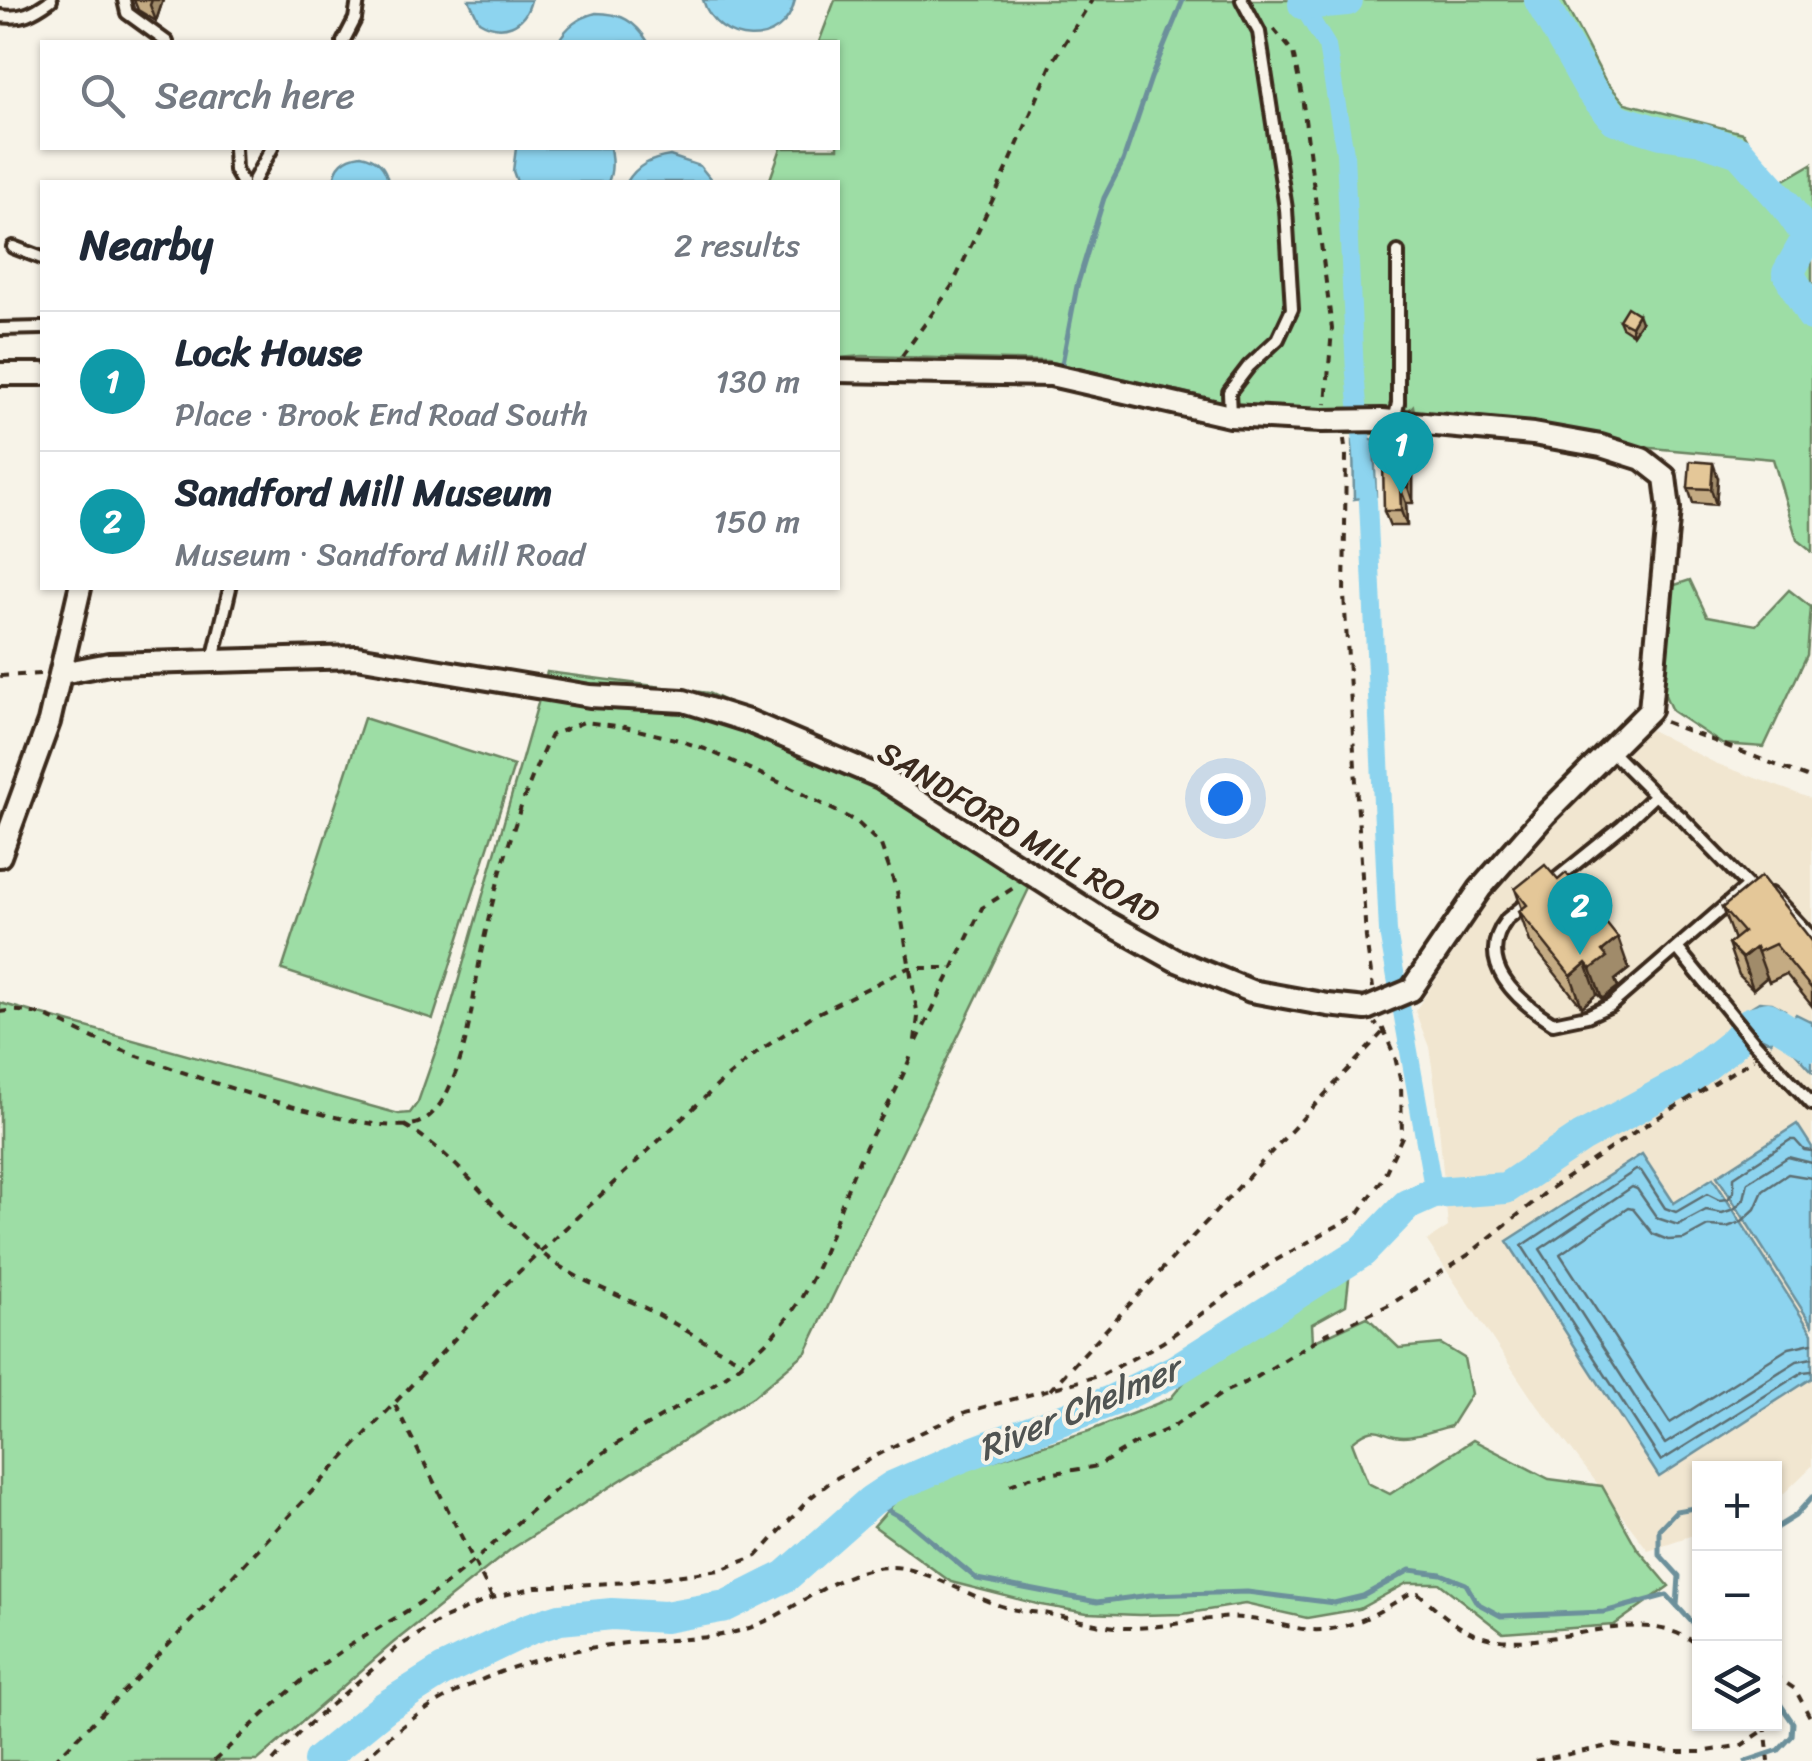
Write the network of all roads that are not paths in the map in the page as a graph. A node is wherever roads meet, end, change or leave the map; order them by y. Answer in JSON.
{"nodes":[{"id":1,"x":51,"y":0,"type":"edge"},
{"id":2,"x":124,"y":0,"type":"edge"},
{"id":3,"x":358,"y":0,"type":"edge"},
{"id":4,"x":1242,"y":0,"type":"edge"},
{"id":5,"x":0,"y":16,"type":"edge"},
{"id":6,"x":164,"y":40,"type":"edge"},
{"id":7,"x":344,"y":40,"type":"edge"},
{"id":8,"x":234,"y":150,"type":"edge"},
{"id":9,"x":271,"y":150,"type":"edge"},
{"id":10,"x":241,"y":180,"type":"edge"},
{"id":11,"x":254,"y":180,"type":"edge"},
{"id":12,"x":13,"y":247,"type":"dead end"},
{"id":13,"x":1398,"y":252,"type":"dead end"},
{"id":14,"x":40,"y":257,"type":"edge"},
{"id":15,"x":40,"y":328,"type":"edge"},
{"id":16,"x":0,"y":329,"type":"edge"},
{"id":17,"x":840,"y":371,"type":"edge"},
{"id":18,"x":0,"y":374,"type":"edge"},
{"id":19,"x":40,"y":374,"type":"edge"},
{"id":20,"x":1230,"y":416,"type":"junction"},
{"id":21,"x":1388,"y":420,"type":"junction"},
{"id":22,"x":80,"y":590,"type":"edge"},
{"id":23,"x":230,"y":590,"type":"edge"},
{"id":24,"x":213,"y":661,"type":"junction"},
{"id":25,"x":62,"y":673,"type":"junction"},
{"id":26,"x":1609,"y":749,"type":"junction"},
{"id":27,"x":1655,"y":795,"type":"junction"},
{"id":28,"x":0,"y":856,"type":"edge"},
{"id":29,"x":1748,"y":886,"type":"junction"},
{"id":30,"x":1812,"y":938,"type":"edge"},
{"id":31,"x":1676,"y":948,"type":"junction"},
{"id":32,"x":1812,"y":1104,"type":"edge"}],
"edges":[{"from":1,"to":5,"type":"lane"},
{"from":2,"to":6,"type":"lane"},
{"from":3,"to":7,"type":"lane"},
{"from":4,"to":20,"type":"lane"},
{"from":8,"to":10,"type":"lane"},
{"from":9,"to":11,"type":"lane"},
{"from":12,"to":14,"type":"lane"},
{"from":13,"to":21,"type":"lane"},
{"from":15,"to":16,"type":"lane"},
{"from":17,"to":20,"type":"street"},
{"from":18,"to":19,"type":"street"},
{"from":20,"to":21,"type":"street"},
{"from":21,"to":26,"type":"street","name":"SANDFORD MILL ROAD"},
{"from":22,"to":25,"type":"street"},
{"from":23,"to":24,"type":"lane"},
{"from":24,"to":25,"type":"street","name":"SANDFORD MILL ROAD"},
{"from":24,"to":26,"type":"street","name":"SANDFORD MILL ROAD","bridge":true},
{"from":25,"to":28,"type":"street"},
{"from":26,"to":27,"type":"lane"},
{"from":27,"to":29,"type":"lane"},
{"from":27,"to":31,"type":"lane"},
{"from":29,"to":30,"type":"lane"},
{"from":29,"to":31,"type":"lane"},
{"from":31,"to":32,"type":"lane"}]}
